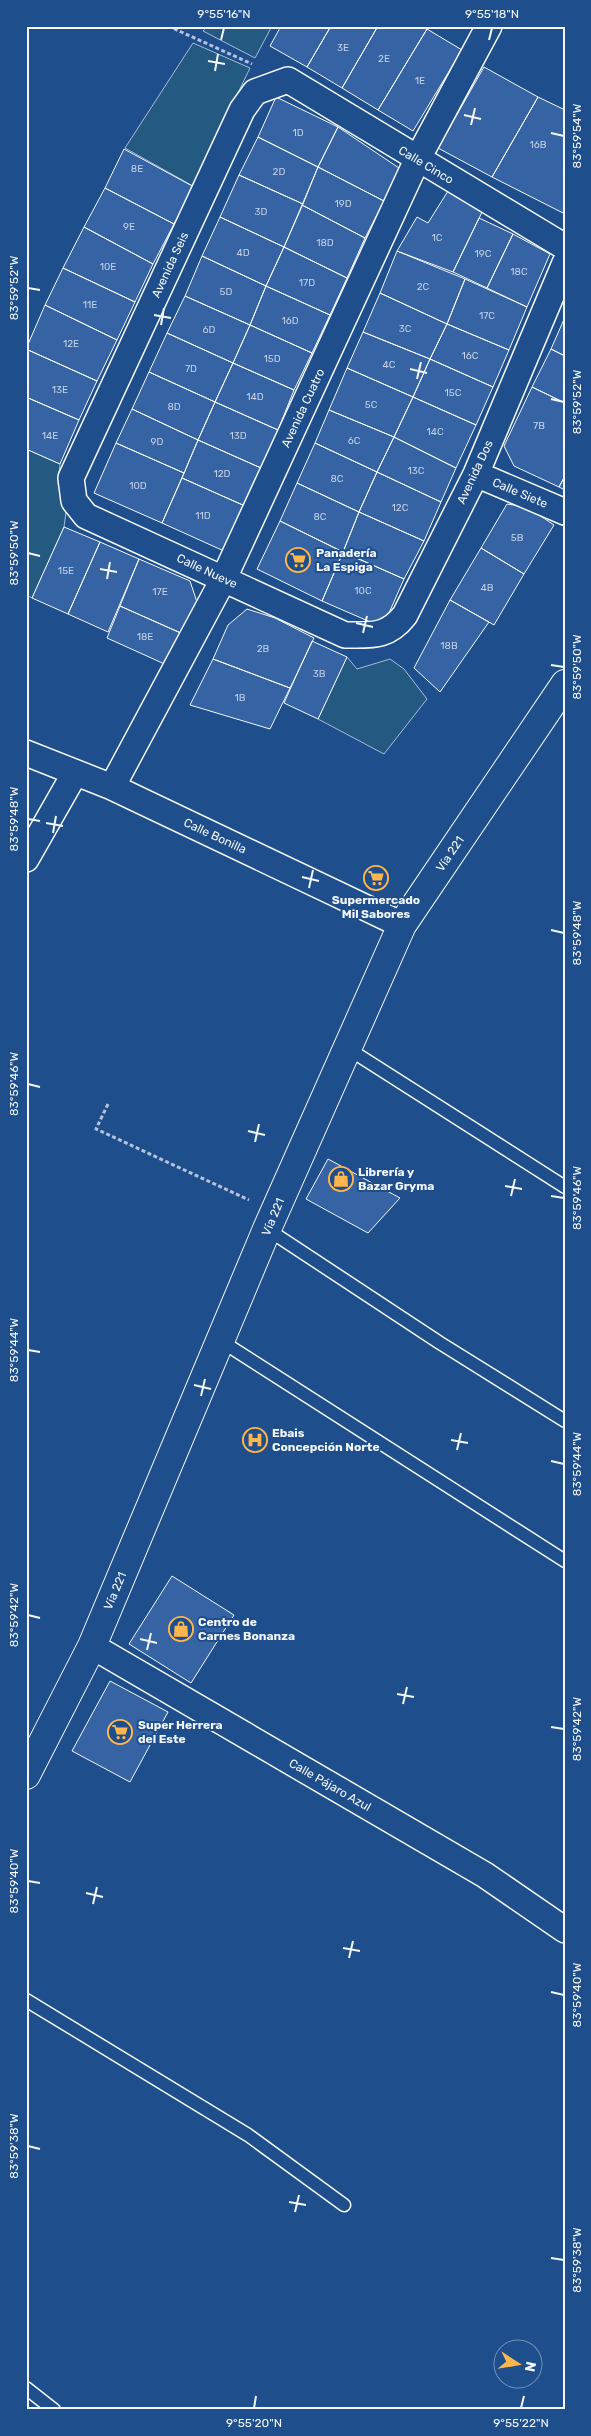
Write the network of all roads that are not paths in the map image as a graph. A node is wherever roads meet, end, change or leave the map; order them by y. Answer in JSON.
{"nodes":[{"id":1,"x":489,"y":26,"type":"edge"},
{"id":2,"x":288,"y":80,"type":"joint"},
{"id":3,"x":417,"y":160,"type":"junction"},
{"id":4,"x":565,"y":248,"type":"edge"},
{"id":5,"x":565,"y":264,"type":"edge"},
{"id":6,"x":476,"y":474,"type":"junction"},
{"id":7,"x":74,"y":501,"type":"joint"},
{"id":8,"x":565,"y":512,"type":"edge"},
{"id":9,"x":224,"y":578,"type":"junction"},
{"id":10,"x":344,"y":635,"type":"joint"},
{"id":11,"x":565,"y":684,"type":"edge"},
{"id":12,"x":26,"y":753,"type":"edge"},
{"id":13,"x":75,"y":773,"type":"junction"},
{"id":14,"x":112,"y":787,"type":"junction"},
{"id":15,"x":26,"y":859,"type":"edge"},
{"id":16,"x":402,"y":925,"type":"junction"},
{"id":17,"x":347,"y":1048,"type":"junction"},
{"id":18,"x":565,"y":1187,"type":"edge"},
{"id":19,"x":271,"y":1220,"type":"junction"},
{"id":20,"x":221,"y":1342,"type":"junction"},
{"id":21,"x":565,"y":1422,"type":"edge"},
{"id":22,"x":565,"y":1561,"type":"edge"},
{"id":23,"x":92,"y":1646,"type":"junction"},
{"id":24,"x":26,"y":1775,"type":"edge"},
{"id":25,"x":565,"y":1930,"type":"edge"},
{"id":26,"x":26,"y":2000,"type":"edge"},
{"id":27,"x":344,"y":2205,"type":"dead end"},
{"id":28,"x":26,"y":2388,"type":"edge"},
{"id":29,"x":54,"y":2410,"type":"edge"}],
"edges":[{"from":1,"to":3,"type":"street","name":"Avenida Cuatro"},
{"from":2,"to":3,"type":"street","name":"Calle Cinco"},
{"from":2,"to":7,"type":"street","name":"Avenida Seis"},
{"from":3,"to":4,"type":"street","name":"Calle Cinco"},
{"from":3,"to":9,"type":"street","name":"Avenida Cuatro"},
{"from":5,"to":6,"type":"street","name":"Avenida Dos"},
{"from":6,"to":8,"type":"street","name":"Calle Siete"},
{"from":6,"to":10,"type":"street","name":"Avenida Dos"},
{"from":7,"to":9,"type":"street","name":"Calle Nueve"},
{"from":9,"to":10,"type":"street","name":"Calle Nueve"},
{"from":9,"to":14,"type":"street","name":"Avenida Cuatro"},
{"from":11,"to":16,"type":"main road","name":"Vía 221"},
{"from":12,"to":13,"type":"street","name":"Calle Bonilla"},
{"from":13,"to":14,"type":"street","name":"Calle Bonilla"},
{"from":13,"to":15,"type":"street"},
{"from":14,"to":16,"type":"street","name":"Calle Bonilla"},
{"from":16,"to":17,"type":"main road","name":"Vía 221"},
{"from":17,"to":18,"type":"lane"},
{"from":17,"to":19,"type":"main road","name":"Vía 221"},
{"from":19,"to":20,"type":"main road","name":"Vía 221"},
{"from":19,"to":21,"type":"lane"},
{"from":20,"to":22,"type":"lane"},
{"from":20,"to":23,"type":"main road","name":"Vía 221"},
{"from":23,"to":24,"type":"main road","name":"Vía 221"},
{"from":23,"to":25,"type":"street","name":"Calle Pájaro Azul"},
{"from":26,"to":27,"type":"lane"},
{"from":28,"to":29,"type":"lane"}]}
